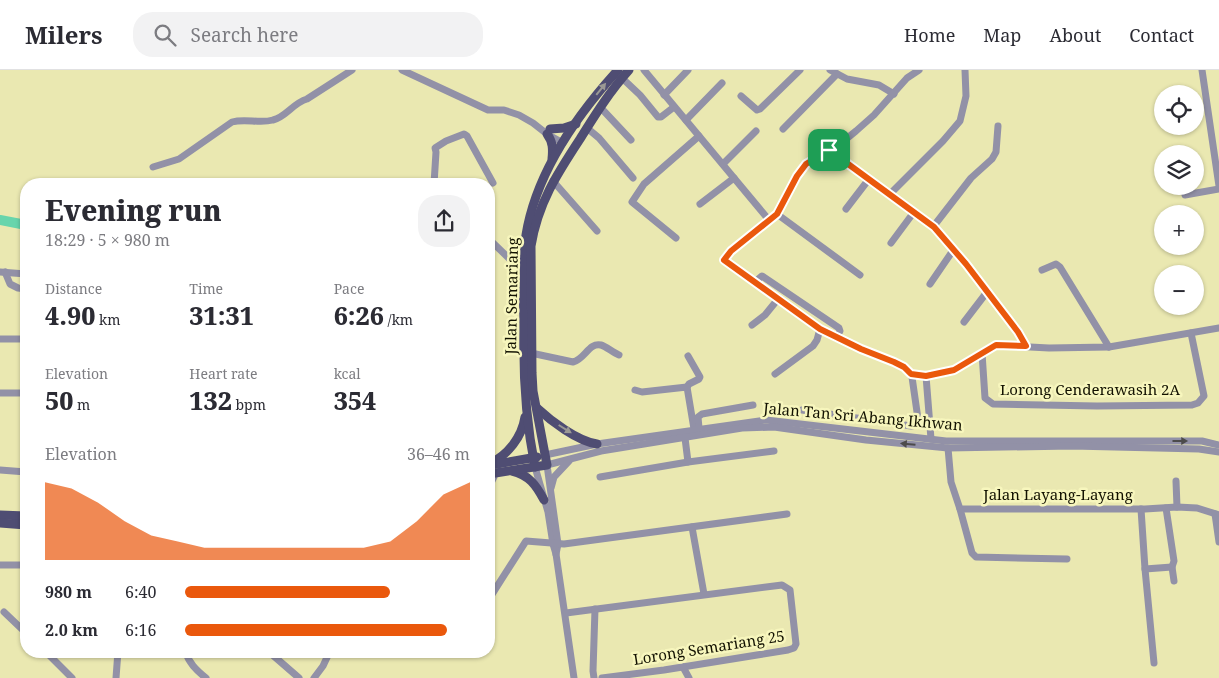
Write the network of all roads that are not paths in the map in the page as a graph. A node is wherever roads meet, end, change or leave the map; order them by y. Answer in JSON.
{"nodes":[{"id":1,"x":352,"y":70,"type":"edge"},
{"id":2,"x":402,"y":70,"type":"edge"},
{"id":3,"x":629,"y":70,"type":"edge"},
{"id":4,"x":644,"y":70,"type":"edge"},
{"id":5,"x":688,"y":70,"type":"edge"},
{"id":6,"x":800,"y":70,"type":"edge"},
{"id":7,"x":920,"y":70,"type":"edge"},
{"id":8,"x":965,"y":70,"type":"edge"},
{"id":9,"x":1202,"y":70,"type":"edge"},
{"id":10,"x":834,"y":72,"type":"edge"},
{"id":11,"x":620,"y":74,"type":"edge"},
{"id":12,"x":722,"y":83,"type":"dead end"},
{"id":13,"x":664,"y":94,"type":"junction"},
{"id":14,"x":894,"y":94,"type":"junction"},
{"id":15,"x":741,"y":96,"type":"dead end"},
{"id":16,"x":674,"y":107,"type":"junction"},
{"id":17,"x":600,"y":108,"type":"junction"},
{"id":18,"x":686,"y":120,"type":"junction"},
{"id":19,"x":576,"y":124,"type":"junction"},
{"id":20,"x":998,"y":126,"type":"dead end"},
{"id":21,"x":587,"y":128,"type":"junction"},
{"id":22,"x":783,"y":129,"type":"dead end"},
{"id":23,"x":548,"y":131,"type":"junction"},
{"id":24,"x":756,"y":131,"type":"dead end"},
{"id":25,"x":699,"y":136,"type":"junction"},
{"id":26,"x":565,"y":140,"type":"junction"},
{"id":27,"x":631,"y":140,"type":"dead end"},
{"id":28,"x":829,"y":150,"type":"junction"},
{"id":29,"x":551,"y":164,"type":"junction"},
{"id":30,"x":723,"y":164,"type":"junction"},
{"id":31,"x":153,"y":167,"type":"dead end"},
{"id":32,"x":434,"y":178,"type":"edge"},
{"id":33,"x":491,"y":178,"type":"edge"},
{"id":34,"x":634,"y":178,"type":"dead end"},
{"id":35,"x":734,"y":178,"type":"junction"},
{"id":36,"x":868,"y":179,"type":"junction"},
{"id":37,"x":553,"y":181,"type":"junction"},
{"id":38,"x":1219,"y":188,"type":"edge"},
{"id":39,"x":1204,"y":191,"type":"edge"},
{"id":40,"x":890,"y":194,"type":"junction"},
{"id":41,"x":700,"y":204,"type":"dead end"},
{"id":42,"x":846,"y":209,"type":"dead end"},
{"id":43,"x":914,"y":212,"type":"junction"},
{"id":44,"x":777,"y":214,"type":"junction"},
{"id":45,"x":769,"y":220,"type":"junction"},
{"id":46,"x":934,"y":227,"type":"junction"},
{"id":47,"x":597,"y":230,"type":"dead end"},
{"id":48,"x":676,"y":238,"type":"dead end"},
{"id":49,"x":891,"y":243,"type":"dead end"},
{"id":50,"x":495,"y":245,"type":"edge"},
{"id":51,"x":954,"y":249,"type":"junction"},
{"id":52,"x":524,"y":257,"type":"junction"},
{"id":53,"x":508,"y":258,"type":"junction"},
{"id":54,"x":1042,"y":270,"type":"dead end"},
{"id":55,"x":3,"y":272,"type":"edge"},
{"id":56,"x":20,"y":273,"type":"edge"},
{"id":57,"x":524,"y":273,"type":"junction"},
{"id":58,"x":860,"y":275,"type":"dead end"},
{"id":59,"x":754,"y":282,"type":"junction"},
{"id":60,"x":930,"y":284,"type":"dead end"},
{"id":61,"x":20,"y":288,"type":"edge"},
{"id":62,"x":987,"y":292,"type":"junction"},
{"id":63,"x":778,"y":299,"type":"junction"},
{"id":64,"x":964,"y":322,"type":"dead end"},
{"id":65,"x":752,"y":325,"type":"dead end"},
{"id":66,"x":1219,"y":328,"type":"edge"},
{"id":67,"x":820,"y":329,"type":"junction"},
{"id":68,"x":1191,"y":333,"type":"junction"},
{"id":69,"x":0,"y":338,"type":"edge"},
{"id":70,"x":836,"y":338,"type":"junction"},
{"id":71,"x":20,"y":340,"type":"edge"},
{"id":72,"x":1026,"y":346,"type":"junction"},
{"id":73,"x":1109,"y":347,"type":"junction"},
{"id":74,"x":982,"y":352,"type":"junction"},
{"id":75,"x":531,"y":353,"type":"junction"},
{"id":76,"x":619,"y":355,"type":"dead end"},
{"id":77,"x":688,"y":356,"type":"dead end"},
{"id":78,"x":775,"y":374,"type":"dead end"},
{"id":79,"x":911,"y":374,"type":"junction"},
{"id":80,"x":926,"y":376,"type":"junction"},
{"id":81,"x":687,"y":388,"type":"junction"},
{"id":82,"x":635,"y":390,"type":"dead end"},
{"id":83,"x":0,"y":393,"type":"edge"},
{"id":84,"x":20,"y":393,"type":"edge"},
{"id":85,"x":753,"y":405,"type":"dead end"},
{"id":86,"x":536,"y":408,"type":"junction"},
{"id":87,"x":802,"y":410,"type":"dead end"},
{"id":88,"x":526,"y":412,"type":"junction"},
{"id":89,"x":696,"y":429,"type":"junction"},
{"id":90,"x":685,"y":438,"type":"junction"},
{"id":91,"x":931,"y":439,"type":"junction"},
{"id":92,"x":597,"y":444,"type":"junction"},
{"id":93,"x":628,"y":444,"type":"junction"},
{"id":94,"x":1219,"y":445,"type":"edge"},
{"id":95,"x":948,"y":448,"type":"junction"},
{"id":96,"x":774,"y":451,"type":"dead end"},
{"id":97,"x":1219,"y":452,"type":"edge"},
{"id":98,"x":545,"y":455,"type":"junction"},
{"id":99,"x":574,"y":458,"type":"junction"},
{"id":100,"x":495,"y":461,"type":"edge"},
{"id":101,"x":534,"y":462,"type":"junction"},
{"id":102,"x":688,"y":462,"type":"junction"},
{"id":103,"x":547,"y":464,"type":"junction"},
{"id":104,"x":495,"y":465,"type":"edge"},
{"id":105,"x":0,"y":470,"type":"edge"},
{"id":106,"x":510,"y":470,"type":"junction"},
{"id":107,"x":20,"y":472,"type":"edge"},
{"id":108,"x":495,"y":475,"type":"edge"},
{"id":109,"x":600,"y":477,"type":"dead end"},
{"id":110,"x":1176,"y":481,"type":"dead end"},
{"id":111,"x":547,"y":496,"type":"junction"},
{"id":112,"x":1177,"y":507,"type":"junction"},
{"id":113,"x":1141,"y":508,"type":"junction"},
{"id":114,"x":1166,"y":508,"type":"junction"},
{"id":115,"x":960,"y":509,"type":"junction"},
{"id":116,"x":787,"y":514,"type":"dead end"},
{"id":117,"x":1217,"y":514,"type":"edge"},
{"id":118,"x":0,"y":515,"type":"edge"},
{"id":119,"x":20,"y":516,"type":"edge"},
{"id":120,"x":0,"y":523,"type":"edge"},
{"id":121,"x":20,"y":525,"type":"edge"},
{"id":122,"x":692,"y":527,"type":"junction"},
{"id":123,"x":1219,"y":542,"type":"edge"},
{"id":124,"x":555,"y":544,"type":"junction"},
{"id":125,"x":1067,"y":559,"type":"dead end"},
{"id":126,"x":0,"y":565,"type":"edge"},
{"id":127,"x":20,"y":565,"type":"edge"},
{"id":128,"x":1172,"y":567,"type":"junction"},
{"id":129,"x":1144,"y":569,"type":"junction"},
{"id":130,"x":1174,"y":581,"type":"dead end"},
{"id":131,"x":495,"y":589,"type":"edge"},
{"id":132,"x":704,"y":594,"type":"junction"},
{"id":133,"x":595,"y":609,"type":"junction"},
{"id":134,"x":4,"y":612,"type":"dead end"},
{"id":135,"x":566,"y":613,"type":"junction"},
{"id":136,"x":20,"y":627,"type":"edge"},
{"id":137,"x":52,"y":658,"type":"edge"},
{"id":138,"x":117,"y":658,"type":"edge"},
{"id":139,"x":187,"y":658,"type":"edge"},
{"id":140,"x":276,"y":658,"type":"edge"},
{"id":141,"x":327,"y":658,"type":"edge"},
{"id":142,"x":1154,"y":663,"type":"dead end"},
{"id":143,"x":683,"y":667,"type":"junction"},
{"id":144,"x":664,"y":670,"type":"junction"},
{"id":145,"x":72,"y":678,"type":"edge"},
{"id":146,"x":116,"y":678,"type":"edge"},
{"id":147,"x":206,"y":678,"type":"edge"},
{"id":148,"x":299,"y":678,"type":"edge"},
{"id":149,"x":314,"y":678,"type":"edge"},
{"id":150,"x":574,"y":678,"type":"edge"},
{"id":151,"x":594,"y":678,"type":"edge"},
{"id":152,"x":602,"y":678,"type":"edge"},
{"id":153,"x":671,"y":678,"type":"edge"},
{"id":154,"x":689,"y":678,"type":"edge"}],
"edges":[{"from":1,"to":31,"type":"street"},
{"from":2,"to":23,"type":"street"},
{"from":3,"to":11,"type":"main road","name":"Jalan Semariang"},
{"from":4,"to":13,"type":"street"},
{"from":5,"to":13,"type":"street"},
{"from":6,"to":15,"type":"street"},
{"from":7,"to":14,"type":"street"},
{"from":8,"to":40,"type":"street"},
{"from":9,"to":38,"type":"street"},
{"from":10,"to":14,"type":"street"},
{"from":10,"to":22,"type":"street"},
{"from":11,"to":16,"type":"street"},
{"from":11,"to":17,"type":"main road","name":"Jalan Semariang"},
{"from":19,"to":11,"type":"main road","name":"Jalan Semariang","one_way":true},
{"from":12,"to":18,"type":"street"},
{"from":13,"to":16,"type":"street"},
{"from":14,"to":28,"type":"street"},
{"from":16,"to":18,"type":"street"},
{"from":17,"to":21,"type":"main road","name":"Jalan Semariang"},
{"from":17,"to":26,"type":"main road"},
{"from":17,"to":27,"type":"street"},
{"from":18,"to":25,"type":"street"},
{"from":19,"to":23,"type":"main road"},
{"from":19,"to":26,"type":"main road","name":"Jalan Semariang"},
{"from":20,"to":46,"type":"street"},
{"from":21,"to":34,"type":"street"},
{"from":21,"to":37,"type":"main road","name":"Jalan Semariang"},
{"from":23,"to":26,"type":"street"},
{"from":23,"to":29,"type":"main road"},
{"from":24,"to":30,"type":"street"},
{"from":25,"to":30,"type":"street"},
{"from":25,"to":48,"type":"street"},
{"from":26,"to":29,"type":"main road","name":"Jalan Semariang"},
{"from":28,"to":36,"type":"street"},
{"from":28,"to":44,"type":"street"},
{"from":29,"to":52,"type":"main road","name":"Jalan Semariang"},
{"from":30,"to":35,"type":"street"},
{"from":32,"to":33,"type":"street"},
{"from":35,"to":41,"type":"street"},
{"from":35,"to":45,"type":"street"},
{"from":36,"to":40,"type":"street"},
{"from":36,"to":42,"type":"street"},
{"from":37,"to":47,"type":"street"},
{"from":37,"to":75,"type":"main road","name":"Jalan Semariang"},
{"from":38,"to":39,"type":"street"},
{"from":40,"to":43,"type":"street"},
{"from":43,"to":46,"type":"street"},
{"from":43,"to":49,"type":"street"},
{"from":44,"to":45,"type":"street"},
{"from":44,"to":58,"type":"street"},
{"from":45,"to":59,"type":"street"},
{"from":46,"to":51,"type":"street"},
{"from":50,"to":53,"type":"street"},
{"from":51,"to":60,"type":"street"},
{"from":51,"to":62,"type":"street"},
{"from":52,"to":53,"type":"street"},
{"from":52,"to":57,"type":"main road","name":"Jalan Semariang"},
{"from":53,"to":57,"type":"street"},
{"from":54,"to":73,"type":"street"},
{"from":55,"to":56,"type":"street"},
{"from":55,"to":61,"type":"street"},
{"from":57,"to":88,"type":"main road","name":"Jalan Semariang"},
{"from":59,"to":63,"type":"street"},
{"from":59,"to":70,"type":"street"},
{"from":62,"to":64,"type":"street"},
{"from":62,"to":72,"type":"street"},
{"from":63,"to":65,"type":"street"},
{"from":63,"to":67,"type":"street"},
{"from":66,"to":68,"type":"street"},
{"from":67,"to":70,"type":"street"},
{"from":67,"to":78,"type":"street"},
{"from":68,"to":73,"type":"street"},
{"from":68,"to":74,"type":"street","name":"Lorong Cenderawasih 2A"},
{"from":69,"to":71,"type":"street"},
{"from":70,"to":79,"type":"street"},
{"from":72,"to":73,"type":"street"},
{"from":72,"to":74,"type":"street"},
{"from":74,"to":80,"type":"street"},
{"from":75,"to":76,"type":"street"},
{"from":75,"to":86,"type":"main road","name":"Jalan Semariang"},
{"from":77,"to":81,"type":"street"},
{"from":79,"to":80,"type":"street"},
{"from":79,"to":87,"type":"street"},
{"from":80,"to":91,"type":"street"},
{"from":81,"to":82,"type":"street"},
{"from":81,"to":89,"type":"street"},
{"from":83,"to":84,"type":"street"},
{"from":85,"to":89,"type":"street"},
{"from":86,"to":92,"type":"main road","one_way":true},
{"from":86,"to":98,"type":"main road","name":"Jalan Semariang"},
{"from":88,"to":100,"type":"main road"},
{"from":88,"to":101,"type":"main road","name":"Jalan Semariang"},
{"from":89,"to":91,"type":"street","name":"Jalan Tan Sri Abang Ikhwan"},
{"from":89,"to":93,"type":"street","name":"Jalan Tan Sri Abang Ikhwan"},
{"from":90,"to":93,"type":"street","name":"Jalan Tan Sri Abang Ikhwan"},
{"from":95,"to":90,"type":"street","name":"Jalan Tan Sri Abang Ikhwan","one_way":true},
{"from":90,"to":102,"type":"street"},
{"from":91,"to":94,"type":"street","name":"Jalan Tan Sri Abang Ikhwan","one_way":true},
{"from":92,"to":93,"type":"street"},
{"from":92,"to":98,"type":"street"},
{"from":93,"to":99,"type":"street"},
{"from":95,"to":97,"type":"street","name":"Jalan Tan Sri Abang Ikhwan"},
{"from":95,"to":115,"type":"street"},
{"from":96,"to":102,"type":"street"},
{"from":98,"to":101,"type":"main road"},
{"from":98,"to":103,"type":"main road","name":"Jalan Semariang"},
{"from":99,"to":103,"type":"street"},
{"from":99,"to":111,"type":"street"},
{"from":101,"to":103,"type":"main road"},
{"from":101,"to":104,"type":"main road"},
{"from":101,"to":106,"type":"main road"},
{"from":101,"to":111,"type":"street"},
{"from":102,"to":109,"type":"street"},
{"from":103,"to":111,"type":"street"},
{"from":105,"to":107,"type":"street"},
{"from":106,"to":108,"type":"main road"},
{"from":106,"to":111,"type":"main road"},
{"from":110,"to":112,"type":"street"},
{"from":111,"to":124,"type":"street"},
{"from":112,"to":114,"type":"street","name":"Jalan Layang-Layang"},
{"from":112,"to":117,"type":"street","name":"Jalan Layang-Layang"},
{"from":113,"to":114,"type":"street","name":"Jalan Layang-Layang"},
{"from":113,"to":115,"type":"street","name":"Jalan Layang-Layang"},
{"from":113,"to":129,"type":"street"},
{"from":114,"to":128,"type":"street"},
{"from":115,"to":125,"type":"street"},
{"from":116,"to":122,"type":"street"},
{"from":117,"to":123,"type":"street"},
{"from":118,"to":119,"type":"main road"},
{"from":120,"to":121,"type":"main road"},
{"from":122,"to":124,"type":"street"},
{"from":122,"to":132,"type":"street"},
{"from":124,"to":131,"type":"street"},
{"from":124,"to":135,"type":"street"},
{"from":126,"to":127,"type":"street"},
{"from":128,"to":129,"type":"street"},
{"from":128,"to":130,"type":"street"},
{"from":129,"to":142,"type":"street"},
{"from":132,"to":133,"type":"street"},
{"from":132,"to":143,"type":"street","name":"Lorong Semariang 25"},
{"from":133,"to":135,"type":"street"},
{"from":133,"to":151,"type":"street"},
{"from":134,"to":136,"type":"street"},
{"from":135,"to":150,"type":"street"},
{"from":137,"to":145,"type":"street"},
{"from":138,"to":146,"type":"street"},
{"from":139,"to":147,"type":"street"},
{"from":140,"to":148,"type":"street"},
{"from":141,"to":149,"type":"street"},
{"from":143,"to":144,"type":"street","name":"Lorong Semariang 25"},
{"from":143,"to":154,"type":"street"},
{"from":144,"to":152,"type":"street","name":"Lorong Semariang 25"},
{"from":144,"to":153,"type":"street"}]}
